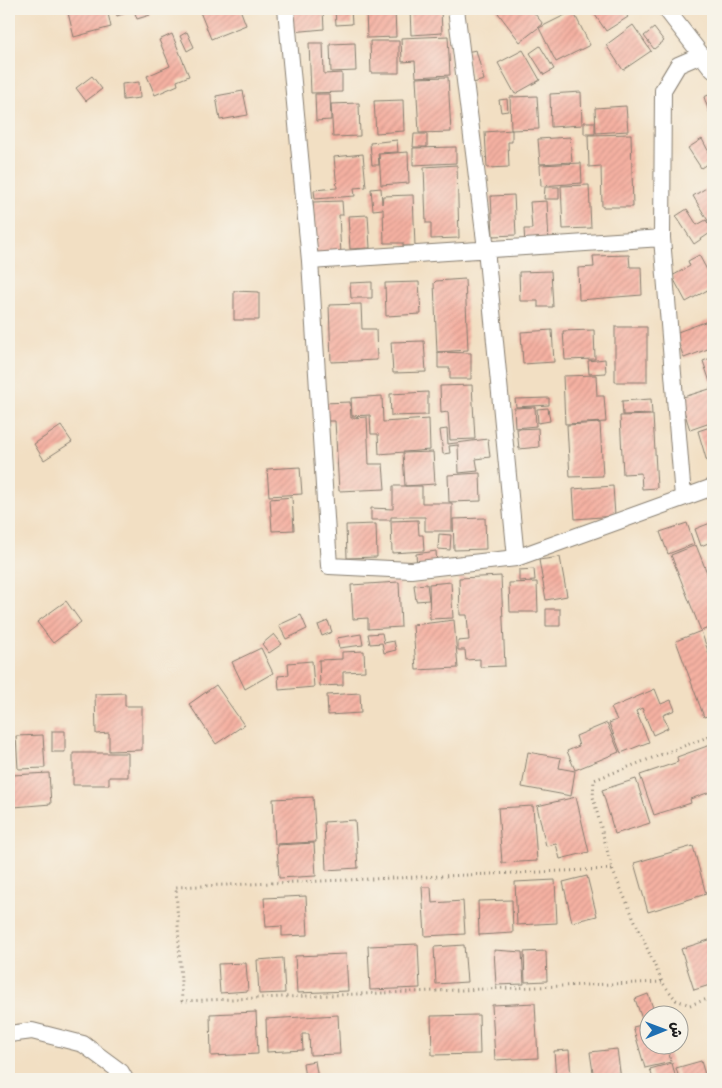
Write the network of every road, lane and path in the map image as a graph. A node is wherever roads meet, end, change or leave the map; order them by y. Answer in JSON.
{"nodes":[{"id":1,"x":286,"y":9,"type":"edge"},
{"id":2,"x":456,"y":9,"type":"edge"},
{"id":3,"x":666,"y":9,"type":"edge"},
{"id":4,"x":701,"y":55,"type":"junction"},
{"id":5,"x":713,"y":70,"type":"edge"},
{"id":6,"x":662,"y":238,"type":"junction"},
{"id":7,"x":486,"y":250,"type":"junction"},
{"id":8,"x":310,"y":261,"type":"junction"},
{"id":9,"x":713,"y":487,"type":"edge"},
{"id":10,"x":683,"y":497,"type":"junction"},
{"id":11,"x":516,"y":558,"type":"junction"},
{"id":12,"x":713,"y":735,"type":"edge"},
{"id":13,"x":612,"y":869,"type":"junction"},
{"id":14,"x":662,"y":982,"type":"junction"},
{"id":15,"x":713,"y":998,"type":"edge"},
{"id":16,"x":9,"y":1034,"type":"edge"},
{"id":17,"x":125,"y":1079,"type":"edge"}],
"edges":[{"from":1,"to":8,"type":"street"},
{"from":2,"to":7,"type":"street"},
{"from":3,"to":4,"type":"street"},
{"from":4,"to":5,"type":"street"},
{"from":4,"to":6,"type":"street"},
{"from":6,"to":7,"type":"street"},
{"from":6,"to":10,"type":"street"},
{"from":7,"to":8,"type":"street"},
{"from":7,"to":11,"type":"street"},
{"from":8,"to":11,"type":"street"},
{"from":9,"to":10,"type":"street"},
{"from":10,"to":11,"type":"street"},
{"from":12,"to":13,"type":"path"},
{"from":13,"to":14,"type":"path"},
{"from":13,"to":14,"type":"path"},
{"from":14,"to":15,"type":"path"},
{"from":16,"to":17,"type":"street"}]}
